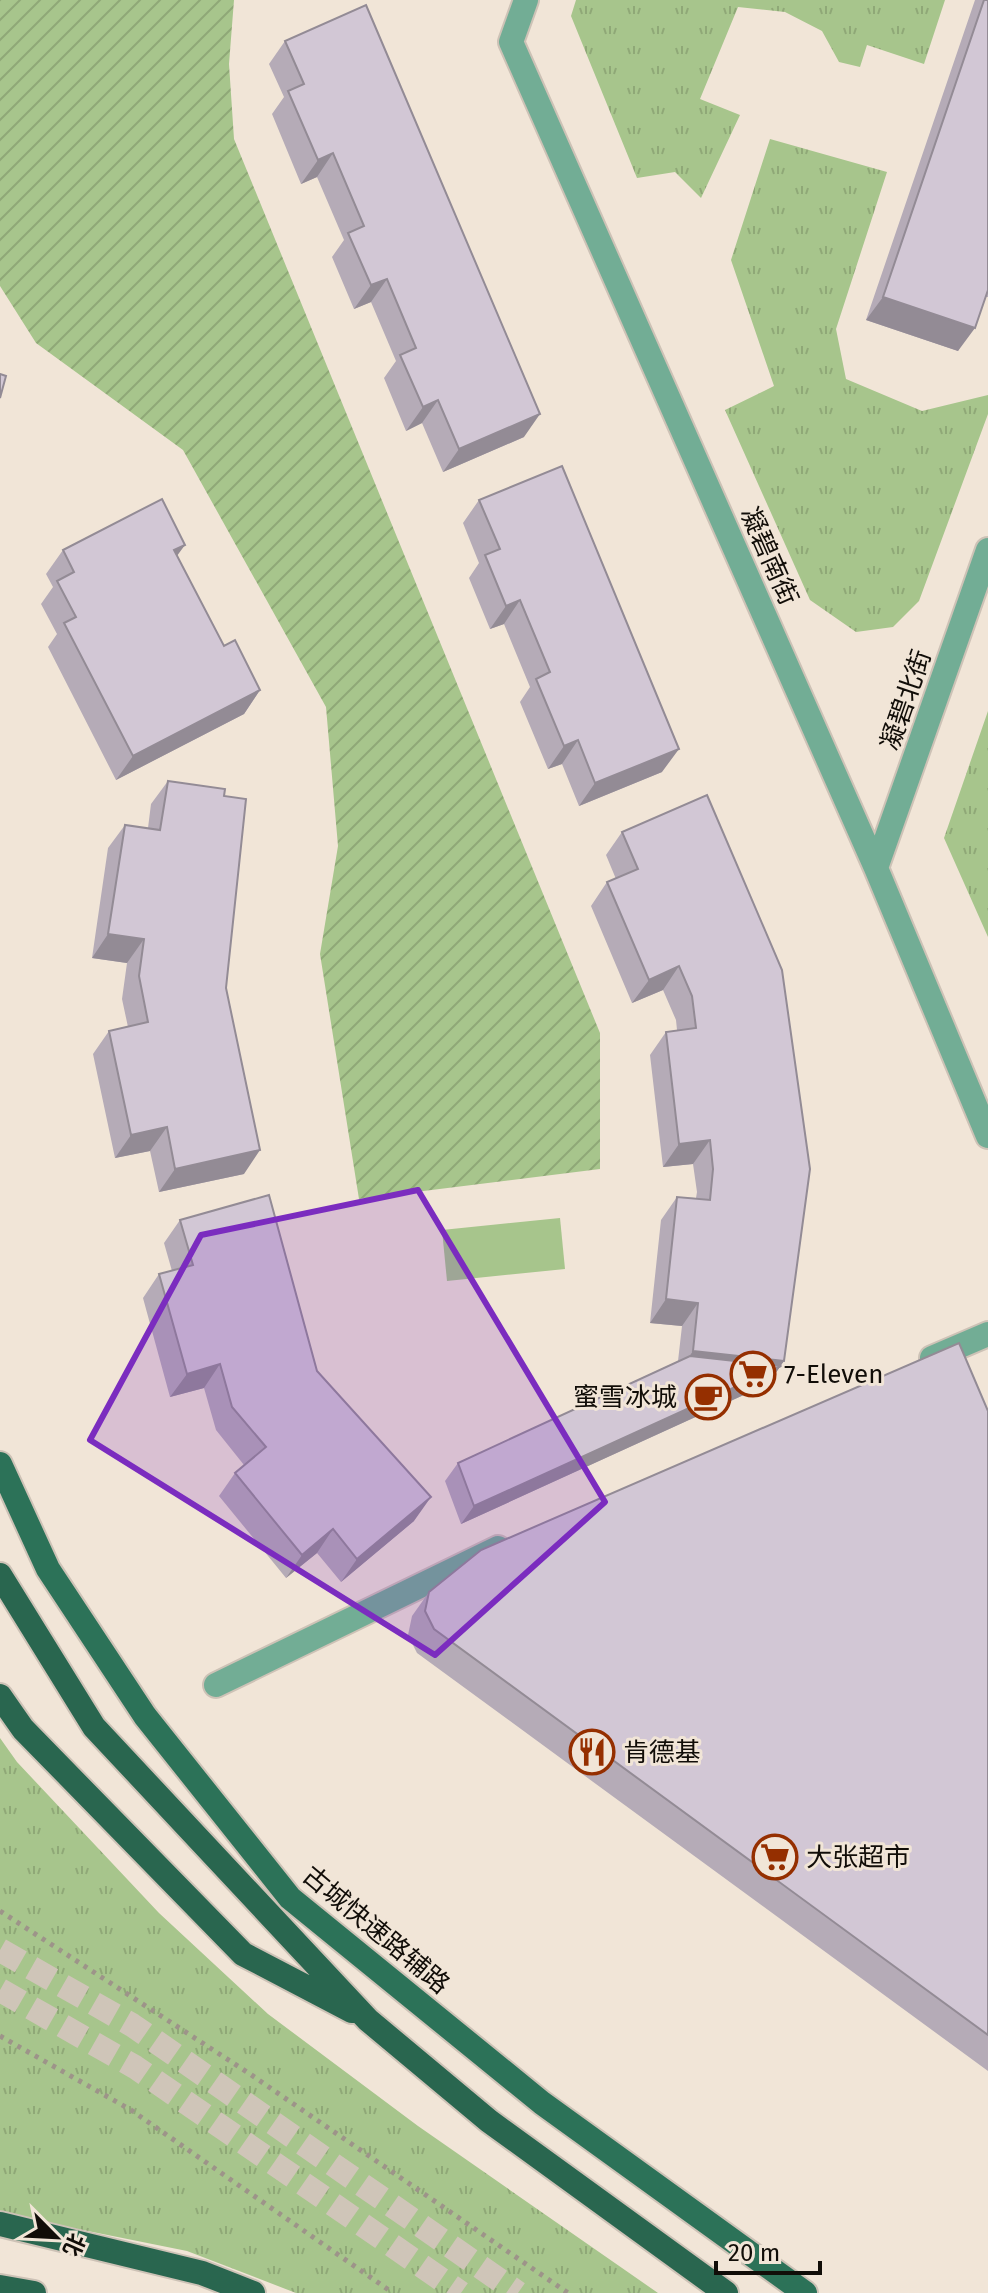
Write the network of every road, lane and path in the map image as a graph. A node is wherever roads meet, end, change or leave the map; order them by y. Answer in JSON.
{"nodes":[{"id":1,"x":526,"y":0,"type":"edge"},
{"id":2,"x":988,"y":550,"type":"edge"},
{"id":3,"x":876,"y":868,"type":"junction"},
{"id":4,"x":986,"y":1126,"type":"edge"},
{"id":5,"x":988,"y":1334,"type":"edge"},
{"id":6,"x":915,"y":1365,"type":"edge"},
{"id":7,"x":0,"y":1464,"type":"edge"},
{"id":8,"x":521,"y":1538,"type":"edge"},
{"id":9,"x":0,"y":1575,"type":"edge"},
{"id":10,"x":216,"y":1685,"type":"dead end"},
{"id":11,"x":0,"y":1696,"type":"edge"},
{"id":12,"x":0,"y":1911,"type":"edge"},
{"id":13,"x":368,"y":2020,"type":"junction"},
{"id":14,"x":0,"y":2036,"type":"edge"},
{"id":15,"x":0,"y":2224,"type":"edge"},
{"id":16,"x":0,"y":2287,"type":"edge"},
{"id":17,"x":34,"y":2293,"type":"edge"},
{"id":18,"x":253,"y":2293,"type":"edge"},
{"id":19,"x":393,"y":2293,"type":"edge"},
{"id":20,"x":568,"y":2293,"type":"edge"},
{"id":21,"x":726,"y":2293,"type":"edge"},
{"id":22,"x":805,"y":2293,"type":"edge"}],
"edges":[{"from":1,"to":3,"type":"street","name":"凝碧南街"},
{"from":2,"to":3,"type":"street","name":"凝碧北街"},
{"from":3,"to":4,"type":"street","name":"凝碧南街"},
{"from":5,"to":6,"type":"street"},
{"from":7,"to":22,"type":"main road","name":"古城快速路辅路"},
{"from":8,"to":10,"type":"street"},
{"from":9,"to":13,"type":"highway"},
{"from":11,"to":13,"type":"highway"},
{"from":12,"to":20,"type":"path"},
{"from":13,"to":21,"type":"highway"},
{"from":14,"to":19,"type":"path"},
{"from":15,"to":18,"type":"highway"},
{"from":16,"to":17,"type":"highway"}]}
